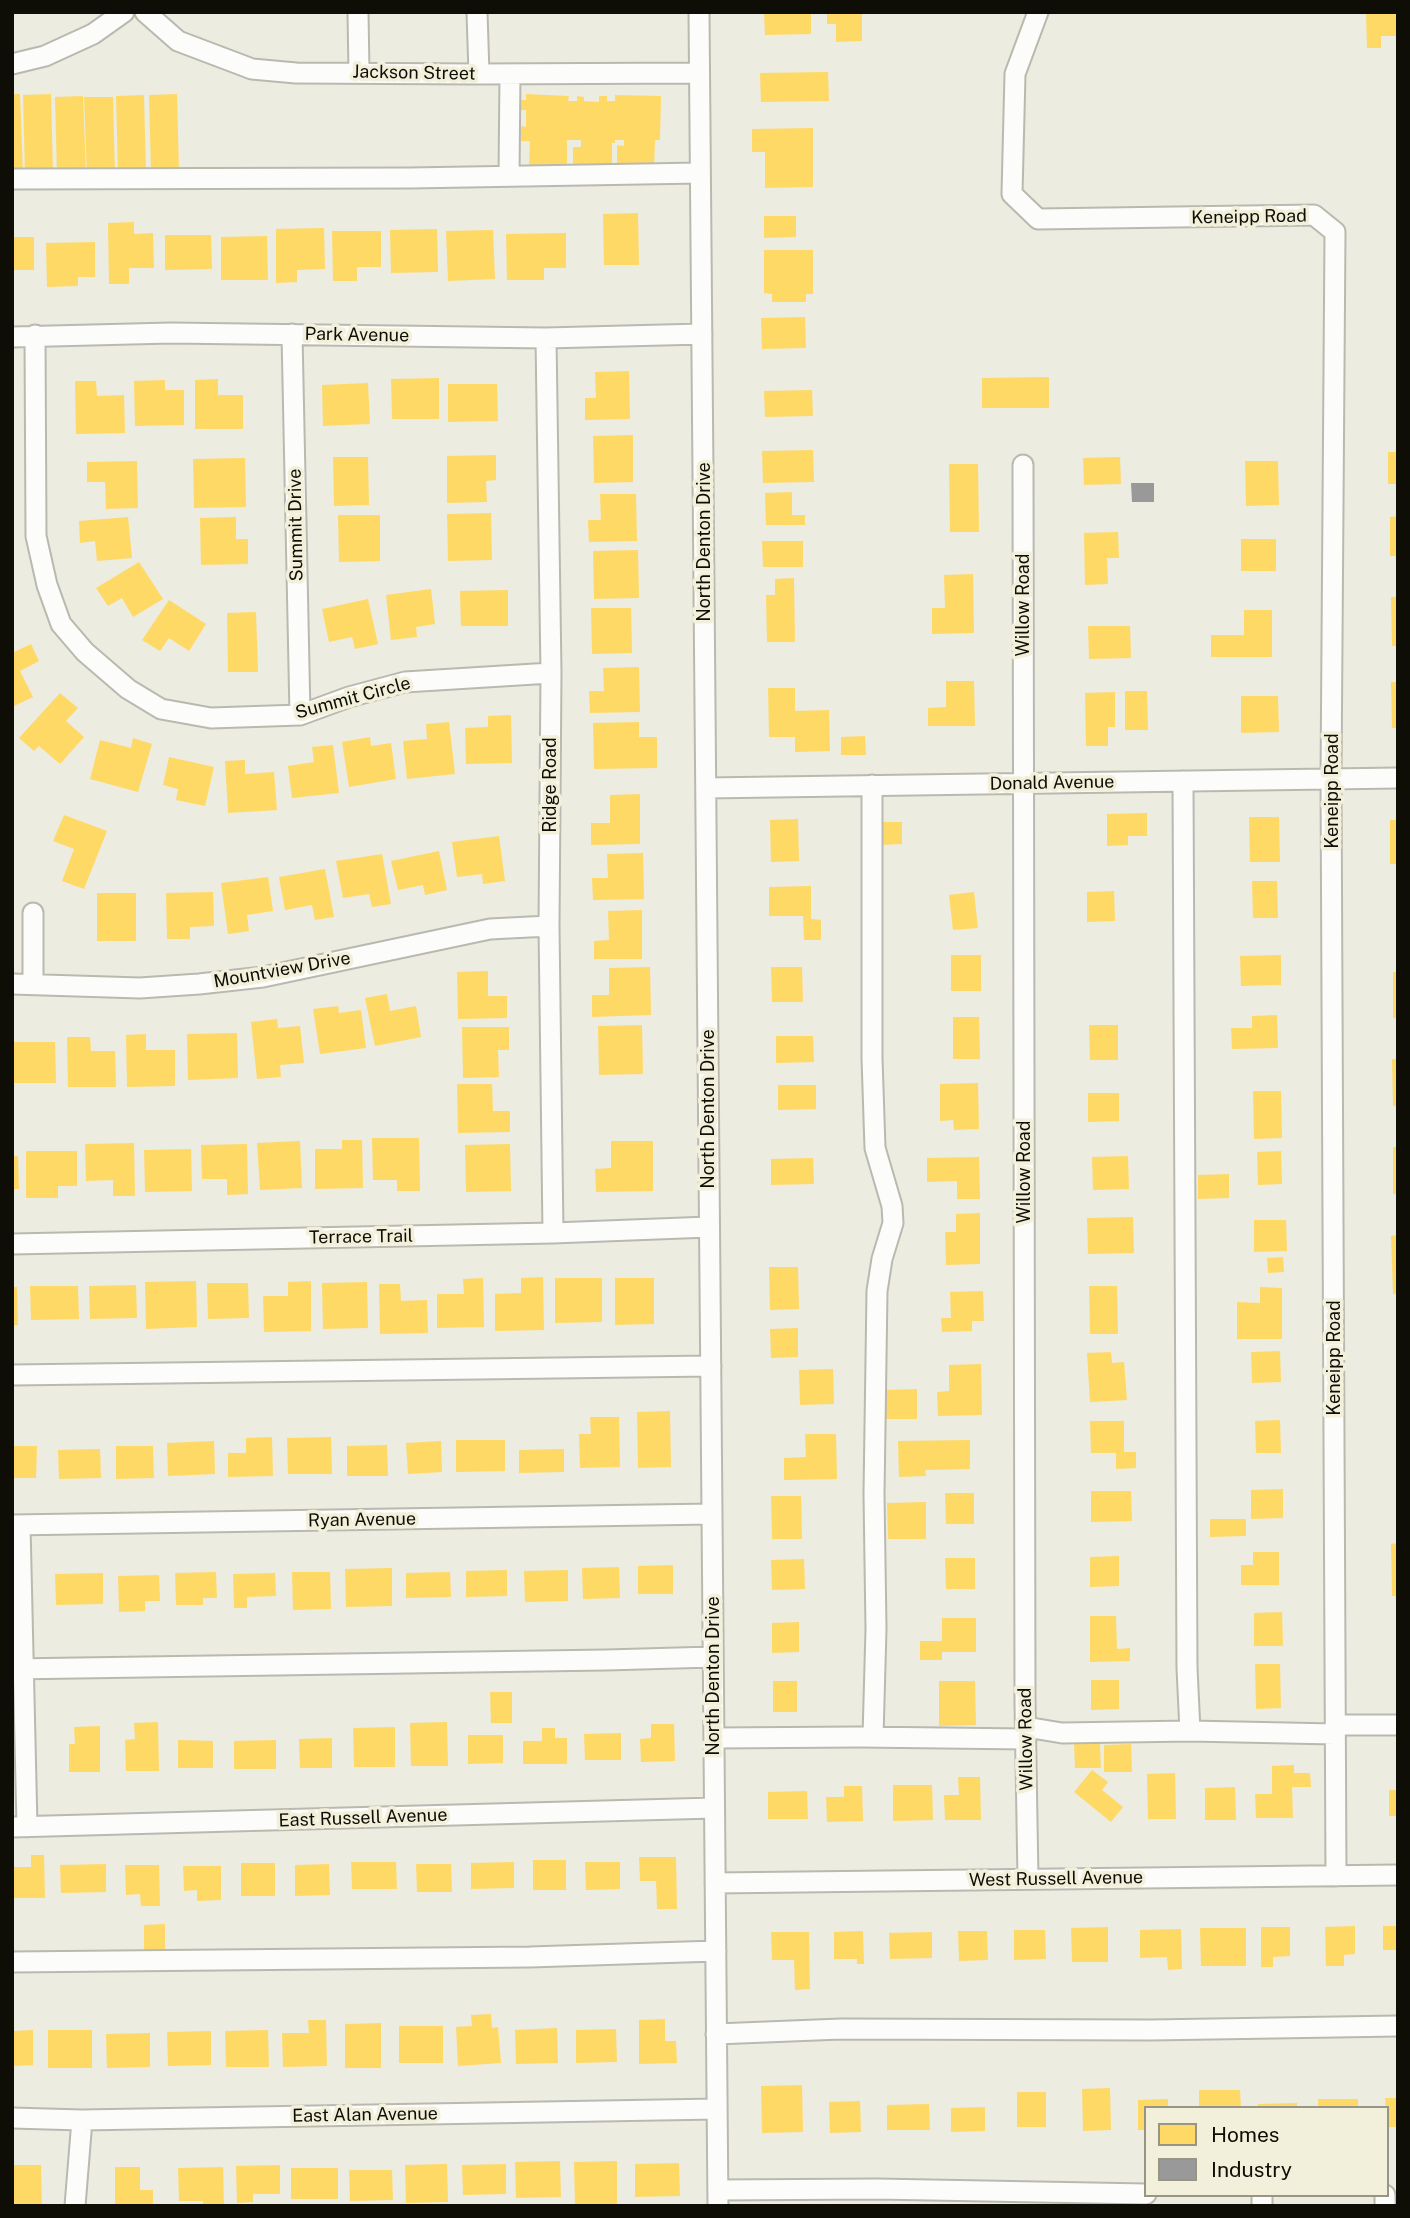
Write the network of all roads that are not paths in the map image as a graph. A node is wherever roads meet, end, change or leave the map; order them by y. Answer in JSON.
{"nodes":[{"id":1,"x":124,"y":12,"type":"edge"},
{"id":2,"x":145,"y":12,"type":"edge"},
{"id":3,"x":358,"y":12,"type":"edge"},
{"id":4,"x":477,"y":12,"type":"edge"},
{"id":5,"x":699,"y":12,"type":"edge"},
{"id":6,"x":1038,"y":12,"type":"edge"},
{"id":7,"x":12,"y":64,"type":"edge"},
{"id":8,"x":359,"y":72,"type":"junction"},
{"id":9,"x":699,"y":73,"type":"junction"},
{"id":10,"x":479,"y":74,"type":"junction"},
{"id":11,"x":510,"y":74,"type":"junction"},
{"id":12,"x":700,"y":173,"type":"junction"},
{"id":13,"x":509,"y":176,"type":"junction"},
{"id":14,"x":12,"y":179,"type":"edge"},
{"id":15,"x":292,"y":334,"type":"junction"},
{"id":16,"x":702,"y":334,"type":"junction"},
{"id":17,"x":35,"y":335,"type":"junction"},
{"id":18,"x":12,"y":337,"type":"edge"},
{"id":19,"x":546,"y":338,"type":"junction"},
{"id":20,"x":1023,"y":465,"type":"dead end"},
{"id":21,"x":551,"y":673,"type":"junction"},
{"id":22,"x":300,"y":715,"type":"junction"},
{"id":23,"x":1398,"y":778,"type":"edge"},
{"id":24,"x":1331,"y":779,"type":"junction"},
{"id":25,"x":1184,"y":781,"type":"junction"},
{"id":26,"x":1024,"y":783,"type":"junction"},
{"id":27,"x":872,"y":785,"type":"junction"},
{"id":28,"x":706,"y":788,"type":"junction"},
{"id":29,"x":33,"y":913,"type":"dead end"},
{"id":30,"x":549,"y":926,"type":"junction"},
{"id":31,"x":33,"y":984,"type":"junction"},
{"id":32,"x":12,"y":985,"type":"edge"},
{"id":33,"x":709,"y":1227,"type":"junction"},
{"id":34,"x":552,"y":1233,"type":"junction"},
{"id":35,"x":12,"y":1244,"type":"edge"},
{"id":36,"x":711,"y":1366,"type":"junction"},
{"id":37,"x":12,"y":1376,"type":"edge"},
{"id":38,"x":712,"y":1514,"type":"junction"},
{"id":39,"x":16,"y":1525,"type":"edge"},
{"id":40,"x":713,"y":1657,"type":"junction"},
{"id":41,"x":18,"y":1669,"type":"edge"},
{"id":42,"x":1398,"y":1725,"type":"edge"},
{"id":43,"x":1335,"y":1729,"type":"junction"},
{"id":44,"x":1190,"y":1731,"type":"junction"},
{"id":45,"x":1026,"y":1733,"type":"junction"},
{"id":46,"x":873,"y":1737,"type":"junction"},
{"id":47,"x":714,"y":1738,"type":"junction"},
{"id":48,"x":714,"y":1808,"type":"junction"},
{"id":49,"x":19,"y":1827,"type":"edge"},
{"id":50,"x":1398,"y":1875,"type":"edge"},
{"id":51,"x":1336,"y":1876,"type":"junction"},
{"id":52,"x":1028,"y":1880,"type":"junction"},
{"id":53,"x":715,"y":1883,"type":"junction"},
{"id":54,"x":716,"y":1951,"type":"junction"},
{"id":55,"x":12,"y":1962,"type":"edge"},
{"id":56,"x":1398,"y":2026,"type":"edge"},
{"id":57,"x":716,"y":2035,"type":"junction"},
{"id":58,"x":717,"y":2109,"type":"junction"},
{"id":59,"x":12,"y":2118,"type":"edge"},
{"id":60,"x":82,"y":2120,"type":"junction"},
{"id":61,"x":877,"y":2197,"type":"edge"},
{"id":62,"x":718,"y":2198,"type":"edge"},
{"id":63,"x":1133,"y":2198,"type":"edge"},
{"id":64,"x":1004,"y":2199,"type":"edge"},
{"id":65,"x":75,"y":2206,"type":"edge"}],
"edges":[{"from":1,"to":7,"type":"street"},
{"from":2,"to":8,"type":"street","name":"Jackson Street"},
{"from":3,"to":8,"type":"street"},
{"from":4,"to":10,"type":"street"},
{"from":5,"to":9,"type":"street","name":"North Denton Drive"},
{"from":6,"to":24,"type":"street","name":"Keneipp Road"},
{"from":8,"to":10,"type":"street","name":"Jackson Street"},
{"from":9,"to":11,"type":"street","name":"Jackson Street"},
{"from":9,"to":12,"type":"street","name":"North Denton Drive"},
{"from":10,"to":11,"type":"street","name":"Jackson Street"},
{"from":11,"to":13,"type":"street"},
{"from":12,"to":13,"type":"street"},
{"from":12,"to":16,"type":"street","name":"North Denton Drive"},
{"from":13,"to":14,"type":"street"},
{"from":15,"to":17,"type":"street","name":"Park Avenue"},
{"from":15,"to":19,"type":"street","name":"Park Avenue"},
{"from":15,"to":22,"type":"street","name":"Summit Drive"},
{"from":16,"to":19,"type":"street","name":"Park Avenue"},
{"from":16,"to":28,"type":"street","name":"North Denton Drive"},
{"from":17,"to":18,"type":"street","name":"Park Avenue"},
{"from":17,"to":22,"type":"street","name":"Summit Circle"},
{"from":19,"to":21,"type":"street","name":"Ridge Road"},
{"from":20,"to":26,"type":"street","name":"Willow Road"},
{"from":21,"to":22,"type":"street","name":"Summit Circle"},
{"from":21,"to":30,"type":"street","name":"Ridge Road"},
{"from":23,"to":24,"type":"street","name":"Donald Avenue"},
{"from":24,"to":25,"type":"street","name":"Donald Avenue"},
{"from":24,"to":43,"type":"street","name":"Keneipp Road"},
{"from":25,"to":26,"type":"street","name":"Donald Avenue"},
{"from":25,"to":44,"type":"street"},
{"from":26,"to":27,"type":"street","name":"Donald Avenue"},
{"from":26,"to":45,"type":"street","name":"Willow Road"},
{"from":27,"to":28,"type":"street","name":"Donald Avenue"},
{"from":27,"to":46,"type":"street"},
{"from":28,"to":33,"type":"street","name":"North Denton Drive"},
{"from":29,"to":31,"type":"street"},
{"from":30,"to":31,"type":"street","name":"Mountview Drive"},
{"from":30,"to":34,"type":"street","name":"Ridge Road"},
{"from":31,"to":32,"type":"street","name":"Mountview Drive"},
{"from":33,"to":34,"type":"street","name":"Terrace Trail"},
{"from":33,"to":36,"type":"street","name":"North Denton Drive"},
{"from":34,"to":35,"type":"street","name":"Terrace Trail"},
{"from":36,"to":37,"type":"street"},
{"from":36,"to":38,"type":"street","name":"North Denton Drive"},
{"from":38,"to":39,"type":"street","name":"Ryan Avenue"},
{"from":38,"to":40,"type":"street","name":"North Denton Drive"},
{"from":39,"to":41,"type":"street"},
{"from":40,"to":41,"type":"street"},
{"from":40,"to":47,"type":"street","name":"North Denton Drive"},
{"from":41,"to":49,"type":"street"},
{"from":42,"to":43,"type":"street"},
{"from":43,"to":44,"type":"street"},
{"from":43,"to":51,"type":"street","name":"Keneipp Road"},
{"from":44,"to":45,"type":"street"},
{"from":45,"to":46,"type":"street"},
{"from":45,"to":52,"type":"street","name":"Willow Road"},
{"from":46,"to":47,"type":"street"},
{"from":47,"to":48,"type":"street","name":"North Denton Drive"},
{"from":48,"to":49,"type":"street","name":"East Russell Avenue"},
{"from":48,"to":53,"type":"street","name":"North Denton Drive"},
{"from":50,"to":51,"type":"street","name":"West Russell Avenue"},
{"from":51,"to":52,"type":"street","name":"West Russell Avenue"},
{"from":52,"to":53,"type":"street","name":"West Russell Avenue"},
{"from":53,"to":54,"type":"street","name":"North Denton Drive"},
{"from":54,"to":55,"type":"street"},
{"from":54,"to":57,"type":"street","name":"North Denton Drive"},
{"from":56,"to":57,"type":"street"},
{"from":57,"to":58,"type":"street","name":"North Denton Drive"},
{"from":58,"to":60,"type":"street","name":"East Alan Avenue"},
{"from":58,"to":62,"type":"street","name":"North Denton Drive"},
{"from":59,"to":60,"type":"street","name":"East Alan Avenue"},
{"from":60,"to":65,"type":"street"},
{"from":61,"to":62,"type":"street"},
{"from":61,"to":64,"type":"street"},
{"from":63,"to":64,"type":"street"}]}
